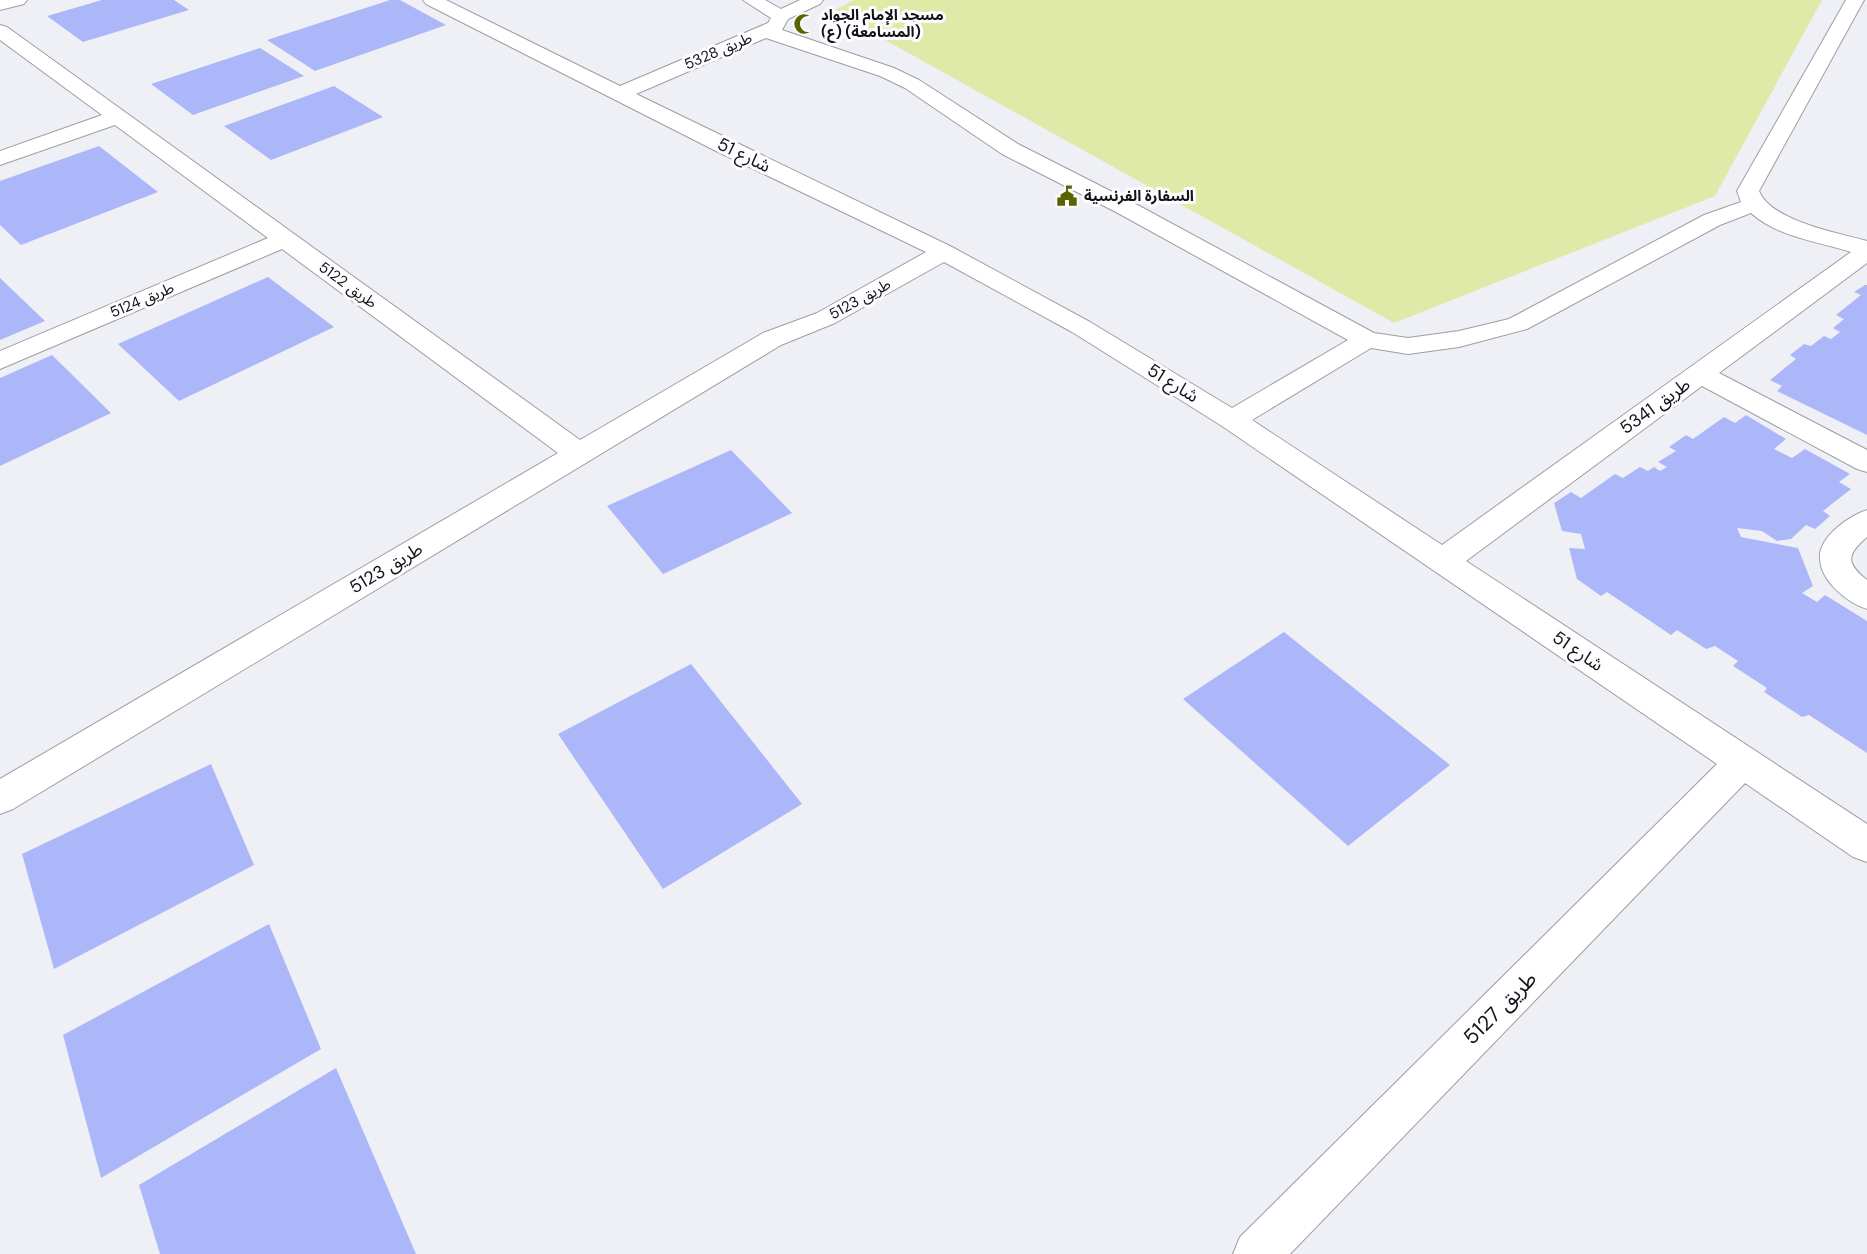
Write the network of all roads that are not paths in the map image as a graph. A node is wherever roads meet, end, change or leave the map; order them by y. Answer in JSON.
{"nodes":[{"id":1,"x":18,"y":0,"type":"edge"},
{"id":2,"x":432,"y":0,"type":"edge"},
{"id":3,"x":752,"y":0,"type":"edge"},
{"id":4,"x":814,"y":0,"type":"edge"},
{"id":5,"x":1855,"y":0,"type":"edge"},
{"id":6,"x":0,"y":5,"type":"edge"},
{"id":7,"x":773,"y":23,"type":"junction"},
{"id":8,"x":0,"y":32,"type":"edge"},
{"id":9,"x":619,"y":94,"type":"junction"},
{"id":10,"x":117,"y":117,"type":"junction"},
{"id":11,"x":0,"y":158,"type":"edge"},
{"id":12,"x":1753,"y":205,"type":"junction"},
{"id":13,"x":285,"y":239,"type":"junction"},
{"id":14,"x":918,"y":239,"type":"junction"},
{"id":15,"x":1867,"y":250,"type":"edge"},
{"id":16,"x":944,"y":252,"type":"junction"},
{"id":17,"x":772,"y":339,"type":"junction"},
{"id":18,"x":1367,"y":340,"type":"junction"},
{"id":19,"x":0,"y":362,"type":"edge"},
{"id":20,"x":1700,"y":374,"type":"junction"},
{"id":21,"x":1232,"y":420,"type":"junction"},
{"id":22,"x":579,"y":454,"type":"junction"},
{"id":23,"x":1867,"y":462,"type":"edge"},
{"id":24,"x":1867,"y":521,"type":"edge"},
{"id":25,"x":1443,"y":561,"type":"junction"},
{"id":26,"x":1867,"y":597,"type":"edge"},
{"id":27,"x":1742,"y":762,"type":"junction"},
{"id":28,"x":0,"y":798,"type":"edge"},
{"id":29,"x":1867,"y":845,"type":"edge"},
{"id":30,"x":1257,"y":1254,"type":"edge"}],
"edges":[{"from":1,"to":6,"type":"street"},
{"from":2,"to":9,"type":"street","name":"شارع 51"},
{"from":3,"to":7,"type":"street"},
{"from":4,"to":7,"type":"street","name":"طريق 5328"},
{"from":5,"to":12,"type":"street"},
{"from":7,"to":9,"type":"street","name":"طريق 5328"},
{"from":7,"to":18,"type":"street"},
{"from":8,"to":10,"type":"street","name":"طريق 5122"},
{"from":9,"to":14,"type":"street","name":"شارع 51"},
{"from":10,"to":11,"type":"street"},
{"from":10,"to":13,"type":"street","name":"طريق 5122"},
{"from":12,"to":15,"type":"street","name":"طريق 5341"},
{"from":12,"to":18,"type":"street"},
{"from":13,"to":19,"type":"street","name":"طريق 5124"},
{"from":13,"to":22,"type":"street","name":"طريق 5122"},
{"from":14,"to":16,"type":"street","name":"شارع 51"},
{"from":14,"to":17,"type":"street","name":"طريق 5123"},
{"from":15,"to":20,"type":"street","name":"طريق 5341"},
{"from":16,"to":17,"type":"street","name":"طريق 5123"},
{"from":16,"to":21,"type":"street","name":"شارع 51"},
{"from":17,"to":22,"type":"street","name":"طريق 5123"},
{"from":18,"to":21,"type":"street"},
{"from":20,"to":23,"type":"street"},
{"from":20,"to":25,"type":"street","name":"طريق 5341"},
{"from":21,"to":25,"type":"street","name":"شارع 51"},
{"from":22,"to":28,"type":"street","name":"طريق 5123"},
{"from":24,"to":26,"type":"street"},
{"from":25,"to":27,"type":"street","name":"شارع 51"},
{"from":27,"to":29,"type":"street","name":"شارع 51"},
{"from":27,"to":30,"type":"street","name":"طريق 5127"}]}
